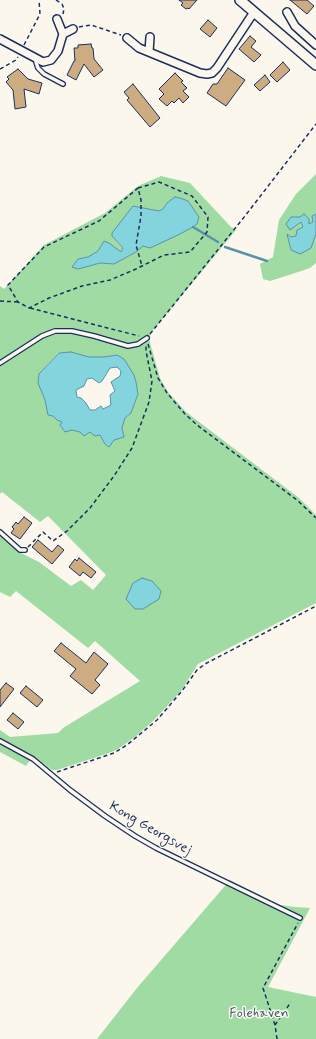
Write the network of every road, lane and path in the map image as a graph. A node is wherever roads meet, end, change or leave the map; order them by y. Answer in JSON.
{"nodes":[{"id":1,"x":40,"y":0,"type":"edge"},
{"id":2,"x":56,"y":0,"type":"edge"},
{"id":3,"x":240,"y":0,"type":"edge"},
{"id":4,"x":254,"y":12,"type":"junction"},
{"id":5,"x":287,"y":12,"type":"dead end"},
{"id":6,"x":57,"y":19,"type":"dead end"},
{"id":7,"x":60,"y":26,"type":"junction"},
{"id":8,"x":73,"y":29,"type":"joint"},
{"id":9,"x":63,"y":34,"type":"junction"},
{"id":10,"x":150,"y":37,"type":"dead end"},
{"id":11,"x":127,"y":38,"type":"joint"},
{"id":12,"x":0,"y":39,"type":"edge"},
{"id":13,"x":316,"y":45,"type":"edge"},
{"id":14,"x":21,"y":51,"type":"junction"},
{"id":15,"x":149,"y":52,"type":"junction"},
{"id":16,"x":37,"y":59,"type":"junction"},
{"id":17,"x":316,"y":65,"type":"edge"},
{"id":18,"x":0,"y":69,"type":"edge"},
{"id":19,"x":63,"y":84,"type":"dead end"},
{"id":20,"x":316,"y":124,"type":"edge"},
{"id":21,"x":138,"y":189,"type":"junction"},
{"id":22,"x":142,"y":266,"type":"junction"},
{"id":23,"x":0,"y":301,"type":"edge"},
{"id":24,"x":18,"y":302,"type":"junction"},
{"id":25,"x":30,"y":308,"type":"junction"},
{"id":26,"x":147,"y":338,"type":"junction"},
{"id":27,"x":0,"y":363,"type":"edge"},
{"id":28,"x":316,"y":518,"type":"edge"},
{"id":29,"x":0,"y":532,"type":"edge"},
{"id":30,"x":25,"y":550,"type":"joint"},
{"id":31,"x":316,"y":606,"type":"edge"},
{"id":32,"x":0,"y":741,"type":"edge"},
{"id":33,"x":51,"y":773,"type":"junction"},
{"id":34,"x":300,"y":918,"type":"joint"},
{"id":35,"x":291,"y":1002,"type":"dead end"},
{"id":36,"x":275,"y":1026,"type":"junction"},
{"id":37,"x":277,"y":1039,"type":"edge"}],
"edges":[{"from":1,"to":14,"type":"path"},
{"from":2,"to":7,"type":"path"},
{"from":3,"to":4,"type":"street"},
{"from":4,"to":15,"type":"street"},
{"from":4,"to":17,"type":"street"},
{"from":5,"to":13,"type":"street"},
{"from":6,"to":7,"type":"street"},
{"from":7,"to":9,"type":"street"},
{"from":8,"to":9,"type":"street"},
{"from":8,"to":11,"type":"path"},
{"from":9,"to":16,"type":"street"},
{"from":10,"to":15,"type":"street"},
{"from":11,"to":15,"type":"street"},
{"from":12,"to":14,"type":"street"},
{"from":14,"to":16,"type":"street"},
{"from":14,"to":18,"type":"path"},
{"from":16,"to":19,"type":"lane"},
{"from":20,"to":26,"type":"path"},
{"from":21,"to":22,"type":"path"},
{"from":21,"to":22,"type":"path"},
{"from":21,"to":24,"type":"path"},
{"from":22,"to":25,"type":"path"},
{"from":23,"to":24,"type":"path"},
{"from":24,"to":25,"type":"path"},
{"from":25,"to":26,"type":"path"},
{"from":26,"to":27,"type":"lane"},
{"from":26,"to":28,"type":"path"},
{"from":26,"to":30,"type":"path"},
{"from":29,"to":30,"type":"lane"},
{"from":31,"to":33,"type":"path"},
{"from":32,"to":33,"type":"lane","name":"Kong Georgsvej"},
{"from":33,"to":34,"type":"lane","name":"Kong Georgsvej"},
{"from":34,"to":36,"type":"path"},
{"from":35,"to":36,"type":"path"},
{"from":36,"to":37,"type":"path"}]}
